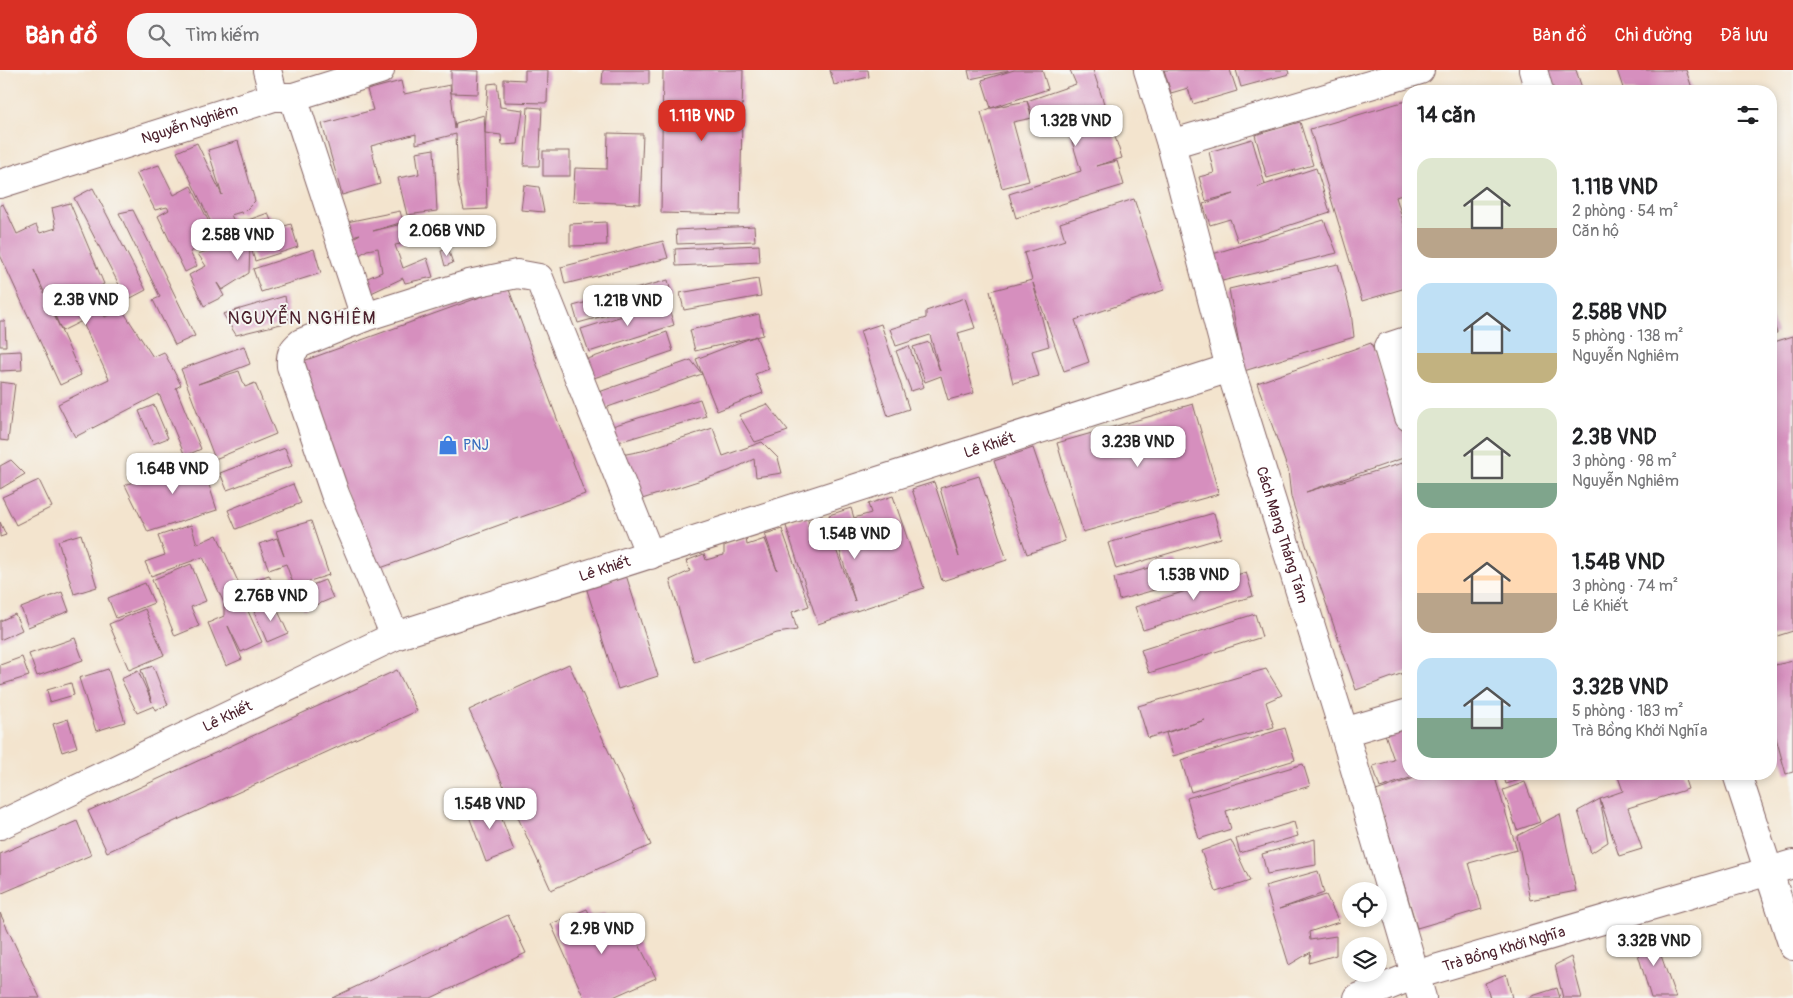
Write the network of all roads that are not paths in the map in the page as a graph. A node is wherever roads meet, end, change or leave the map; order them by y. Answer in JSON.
{"nodes":[{"id":1,"x":267,"y":70,"type":"edge"},
{"id":2,"x":380,"y":70,"type":"edge"},
{"id":3,"x":1148,"y":70,"type":"edge"},
{"id":4,"x":1420,"y":70,"type":"edge"},
{"id":5,"x":1533,"y":70,"type":"edge"},
{"id":6,"x":1537,"y":85,"type":"edge"},
{"id":7,"x":283,"y":97,"type":"junction"},
{"id":8,"x":1171,"y":144,"type":"junction"},
{"id":9,"x":0,"y":184,"type":"edge"},
{"id":10,"x":366,"y":316,"type":"junction"},
{"id":11,"x":1402,"y":343,"type":"edge"},
{"id":12,"x":1230,"y":368,"type":"junction"},
{"id":13,"x":1402,"y":394,"type":"edge"},
{"id":14,"x":650,"y":555,"type":"junction"},
{"id":15,"x":396,"y":636,"type":"junction"},
{"id":16,"x":1402,"y":715,"type":"edge"},
{"id":17,"x":1344,"y":732,"type":"junction"},
{"id":18,"x":1740,"y":780,"type":"edge"},
{"id":19,"x":0,"y":825,"type":"edge"},
{"id":20,"x":1781,"y":868,"type":"edge"},
{"id":21,"x":1793,"y":946,"type":"edge"},
{"id":22,"x":1418,"y":986,"type":"edge"},
{"id":23,"x":1358,"y":998,"type":"edge"}],
"edges":[{"from":1,"to":7,"type":"street"},
{"from":2,"to":7,"type":"street","name":"Nguyễn Nghiêm"},
{"from":3,"to":8,"type":"street","name":"Cách Mạng Tháng Tám"},
{"from":4,"to":8,"type":"street"},
{"from":5,"to":6,"type":"street"},
{"from":7,"to":9,"type":"street","name":"Nguyễn Nghiêm"},
{"from":7,"to":10,"type":"street"},
{"from":8,"to":12,"type":"street","name":"Cách Mạng Tháng Tám"},
{"from":10,"to":14,"type":"street"},
{"from":10,"to":15,"type":"street"},
{"from":11,"to":13,"type":"street"},
{"from":12,"to":14,"type":"street","name":"Lê Khiết"},
{"from":12,"to":17,"type":"street","name":"Cách Mạng Tháng Tám"},
{"from":14,"to":15,"type":"street","name":"Lê Khiết"},
{"from":15,"to":19,"type":"street","name":"Lê Khiết"},
{"from":16,"to":17,"type":"street"},
{"from":17,"to":22,"type":"street","name":"Cách Mạng Tháng Tám"},
{"from":18,"to":20,"type":"street"},
{"from":20,"to":21,"type":"street"},
{"from":20,"to":22,"type":"street","name":"Trà Bồng Khởi Nghĩa"},
{"from":22,"to":23,"type":"street","name":"Trà Bồng Khởi Nghĩa"}]}
